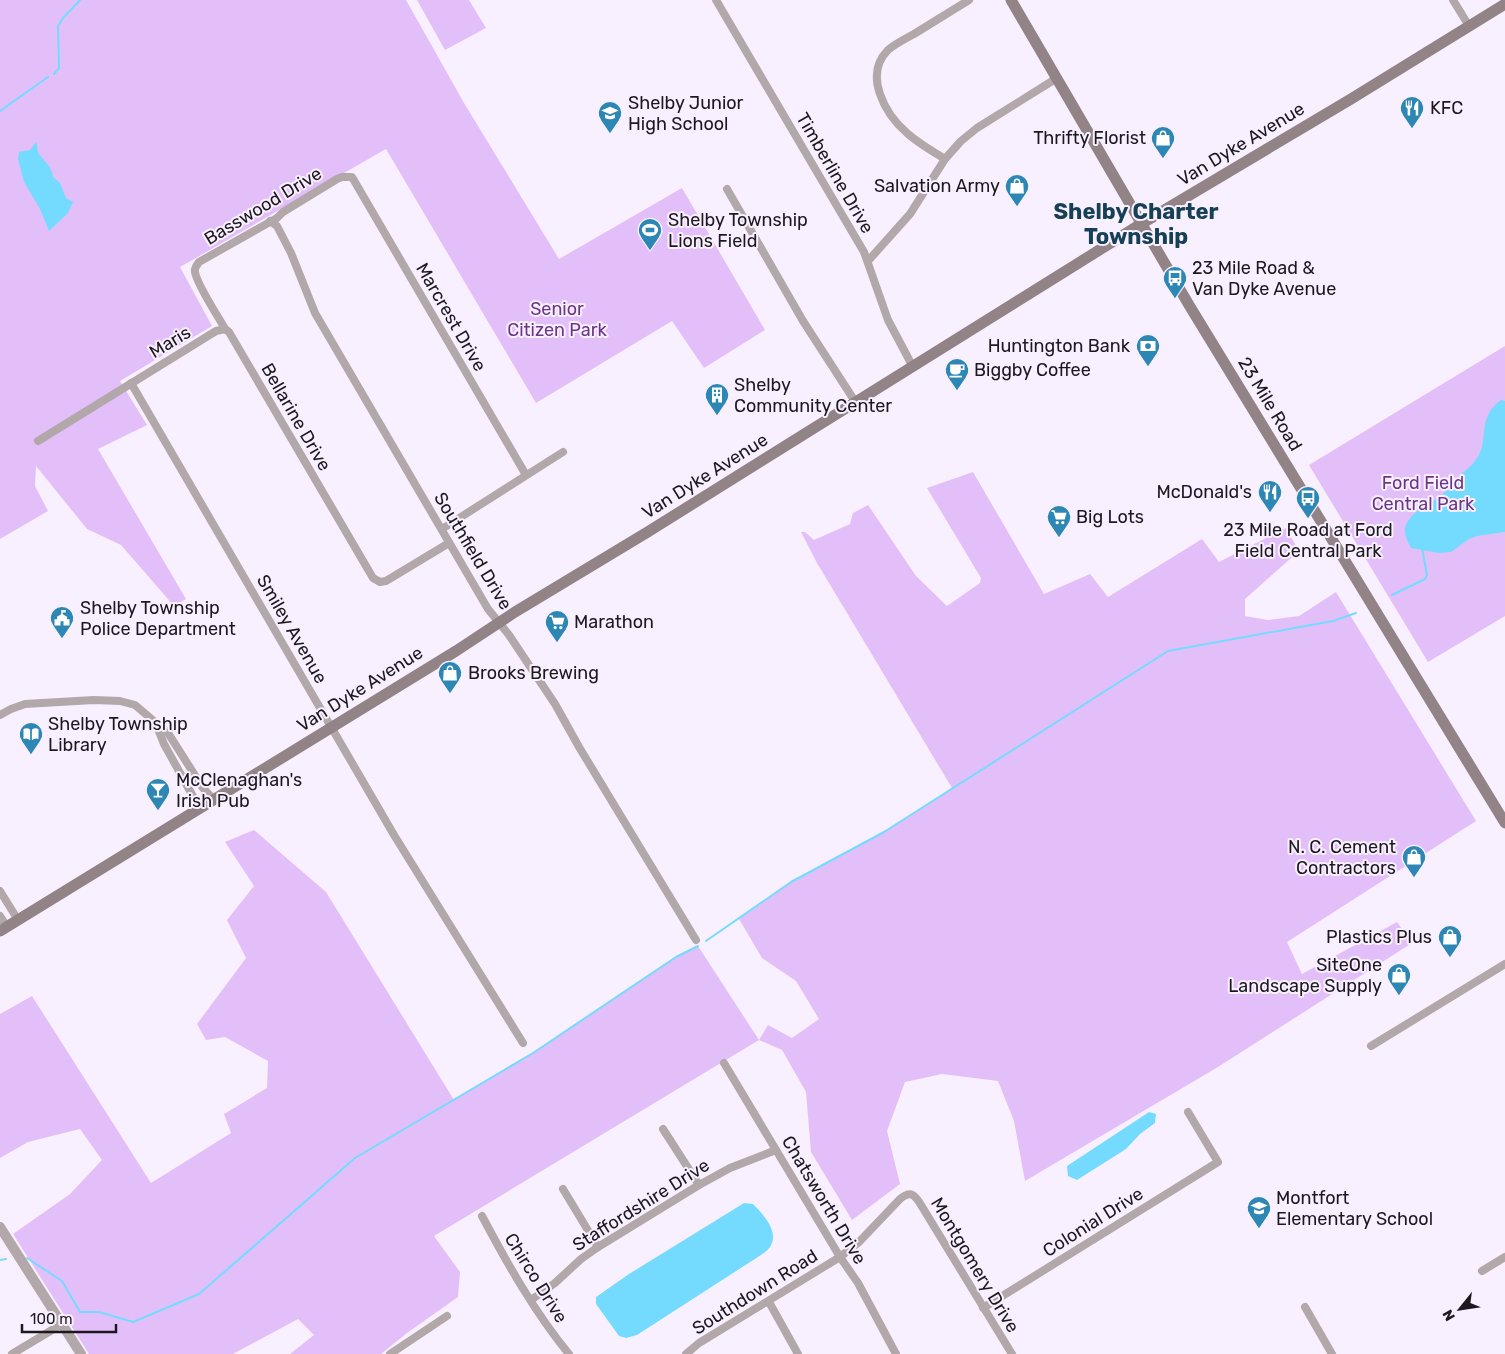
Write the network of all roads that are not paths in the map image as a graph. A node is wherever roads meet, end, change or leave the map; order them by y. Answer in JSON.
{"nodes":[{"id":1,"x":716,"y":0,"type":"edge"},
{"id":2,"x":969,"y":0,"type":"edge"},
{"id":3,"x":1011,"y":0,"type":"edge"},
{"id":4,"x":1454,"y":0,"type":"edge"},
{"id":5,"x":1505,"y":4,"type":"edge"},
{"id":6,"x":1469,"y":26,"type":"junction"},
{"id":7,"x":1057,"y":78,"type":"junction"},
{"id":8,"x":945,"y":159,"type":"junction"},
{"id":9,"x":349,"y":176,"type":"joint"},
{"id":10,"x":726,"y":189,"type":"dead end"},
{"id":11,"x":270,"y":221,"type":"junction"},
{"id":12,"x":1141,"y":224,"type":"junction"},
{"id":13,"x":868,"y":260,"type":"junction"},
{"id":14,"x":195,"y":266,"type":"joint"},
{"id":15,"x":225,"y":329,"type":"junction"},
{"id":16,"x":914,"y":367,"type":"junction"},
{"id":17,"x":131,"y":383,"type":"junction"},
{"id":18,"x":856,"y":403,"type":"junction"},
{"id":19,"x":38,"y":441,"type":"dead end"},
{"id":20,"x":563,"y":452,"type":"dead end"},
{"id":21,"x":526,"y":475,"type":"junction"},
{"id":22,"x":442,"y":529,"type":"junction"},
{"id":23,"x":449,"y":543,"type":"junction"},
{"id":24,"x":498,"y":623,"type":"junction"},
{"id":25,"x":0,"y":715,"type":"edge"},
{"id":26,"x":155,"y":722,"type":"junction"},
{"id":27,"x":332,"y":727,"type":"junction"},
{"id":28,"x":214,"y":800,"type":"junction"},
{"id":29,"x":200,"y":809,"type":"junction"},
{"id":30,"x":1505,"y":823,"type":"edge"},
{"id":31,"x":0,"y":890,"type":"edge"},
{"id":32,"x":0,"y":916,"type":"edge"},
{"id":33,"x":18,"y":920,"type":"junction"},
{"id":34,"x":4,"y":929,"type":"edge"},
{"id":35,"x":696,"y":940,"type":"dead end"},
{"id":36,"x":1505,"y":964,"type":"edge"},
{"id":37,"x":523,"y":1043,"type":"dead end"},
{"id":38,"x":1371,"y":1046,"type":"dead end"},
{"id":39,"x":724,"y":1063,"type":"dead end"},
{"id":40,"x":1188,"y":1112,"type":"dead end"},
{"id":41,"x":663,"y":1129,"type":"dead end"},
{"id":42,"x":776,"y":1150,"type":"junction"},
{"id":43,"x":698,"y":1185,"type":"junction"},
{"id":44,"x":563,"y":1189,"type":"dead end"},
{"id":45,"x":911,"y":1193,"type":"joint"},
{"id":46,"x":482,"y":1216,"type":"dead end"},
{"id":47,"x":0,"y":1227,"type":"edge"},
{"id":48,"x":598,"y":1246,"type":"junction"},
{"id":49,"x":840,"y":1257,"type":"junction"},
{"id":50,"x":1505,"y":1257,"type":"edge"},
{"id":51,"x":1482,"y":1271,"type":"dead end"},
{"id":52,"x":531,"y":1300,"type":"junction"},
{"id":53,"x":769,"y":1302,"type":"junction"},
{"id":54,"x":1305,"y":1307,"type":"dead end"},
{"id":55,"x":983,"y":1308,"type":"junction"},
{"id":56,"x":447,"y":1316,"type":"dead end"},
{"id":57,"x":62,"y":1324,"type":"junction"},
{"id":58,"x":12,"y":1354,"type":"edge"},
{"id":59,"x":81,"y":1354,"type":"edge"},
{"id":60,"x":390,"y":1354,"type":"edge"},
{"id":61,"x":569,"y":1354,"type":"edge"},
{"id":62,"x":686,"y":1354,"type":"edge"},
{"id":63,"x":798,"y":1354,"type":"edge"},
{"id":64,"x":896,"y":1354,"type":"edge"},
{"id":65,"x":1012,"y":1354,"type":"edge"},
{"id":66,"x":1332,"y":1354,"type":"edge"}],
"edges":[{"from":1,"to":13,"type":"street","name":"Timberline Drive"},
{"from":2,"to":8,"type":"street"},
{"from":3,"to":7,"type":"main road","name":"23 Mile Road"},
{"from":4,"to":6,"type":"street"},
{"from":5,"to":6,"type":"main road","name":"Van Dyke Avenue"},
{"from":6,"to":12,"type":"main road","name":"Van Dyke Avenue"},
{"from":7,"to":8,"type":"street"},
{"from":7,"to":12,"type":"main road","name":"23 Mile Road"},
{"from":8,"to":13,"type":"street"},
{"from":9,"to":11,"type":"street","name":"Basswood Drive"},
{"from":9,"to":21,"type":"street","name":"Marcrest Drive"},
{"from":10,"to":18,"type":"street"},
{"from":11,"to":14,"type":"street","name":"Basswood Drive"},
{"from":11,"to":22,"type":"street","name":"Southfield Drive"},
{"from":12,"to":16,"type":"main road","name":"Van Dyke Avenue"},
{"from":12,"to":30,"type":"main road","name":"23 Mile Road"},
{"from":13,"to":16,"type":"street","name":"Timberline Drive"},
{"from":14,"to":15,"type":"street","name":"Bellarine Drive"},
{"from":15,"to":17,"type":"street","name":"Maris"},
{"from":15,"to":23,"type":"street","name":"Bellarine Drive"},
{"from":16,"to":18,"type":"main road","name":"Van Dyke Avenue"},
{"from":17,"to":19,"type":"street","name":"Maris"},
{"from":17,"to":27,"type":"street","name":"Smiley Avenue"},
{"from":18,"to":24,"type":"main road","name":"Van Dyke Avenue"},
{"from":20,"to":21,"type":"street"},
{"from":21,"to":22,"type":"street"},
{"from":22,"to":23,"type":"street","name":"Southfield Drive"},
{"from":23,"to":24,"type":"street","name":"Southfield Drive"},
{"from":24,"to":27,"type":"main road","name":"Van Dyke Avenue"},
{"from":24,"to":35,"type":"street","name":"Southfield Drive"},
{"from":25,"to":26,"type":"street"},
{"from":26,"to":28,"type":"street"},
{"from":26,"to":29,"type":"street"},
{"from":27,"to":28,"type":"main road","name":"Van Dyke Avenue"},
{"from":27,"to":37,"type":"street","name":"Smiley Avenue"},
{"from":28,"to":29,"type":"main road","name":"Van Dyke Avenue"},
{"from":29,"to":33,"type":"main road","name":"Van Dyke Avenue"},
{"from":31,"to":33,"type":"street"},
{"from":32,"to":34,"type":"street"},
{"from":33,"to":34,"type":"main road","name":"Van Dyke Avenue"},
{"from":36,"to":38,"type":"street"},
{"from":39,"to":42,"type":"street","name":"Chatsworth Drive"},
{"from":40,"to":55,"type":"street","name":"Colonial Drive"},
{"from":41,"to":43,"type":"street"},
{"from":42,"to":43,"type":"street","name":"Staffordshire Drive"},
{"from":42,"to":49,"type":"street","name":"Chatsworth Drive"},
{"from":43,"to":48,"type":"street","name":"Staffordshire Drive"},
{"from":44,"to":48,"type":"street"},
{"from":45,"to":49,"type":"street","name":"Southdown Road"},
{"from":45,"to":55,"type":"street","name":"Montgomery Drive"},
{"from":46,"to":52,"type":"street","name":"Chirco Drive"},
{"from":47,"to":57,"type":"street"},
{"from":48,"to":52,"type":"street","name":"Staffordshire Drive"},
{"from":49,"to":53,"type":"street","name":"Southdown Road"},
{"from":49,"to":64,"type":"street","name":"Chatsworth Drive"},
{"from":50,"to":51,"type":"street"},
{"from":52,"to":61,"type":"street","name":"Chirco Drive"},
{"from":53,"to":62,"type":"street","name":"Southdown Road"},
{"from":53,"to":63,"type":"street"},
{"from":54,"to":66,"type":"street"},
{"from":55,"to":65,"type":"street","name":"Montgomery Drive"},
{"from":56,"to":60,"type":"street"},
{"from":57,"to":58,"type":"street"},
{"from":57,"to":59,"type":"street"}]}
